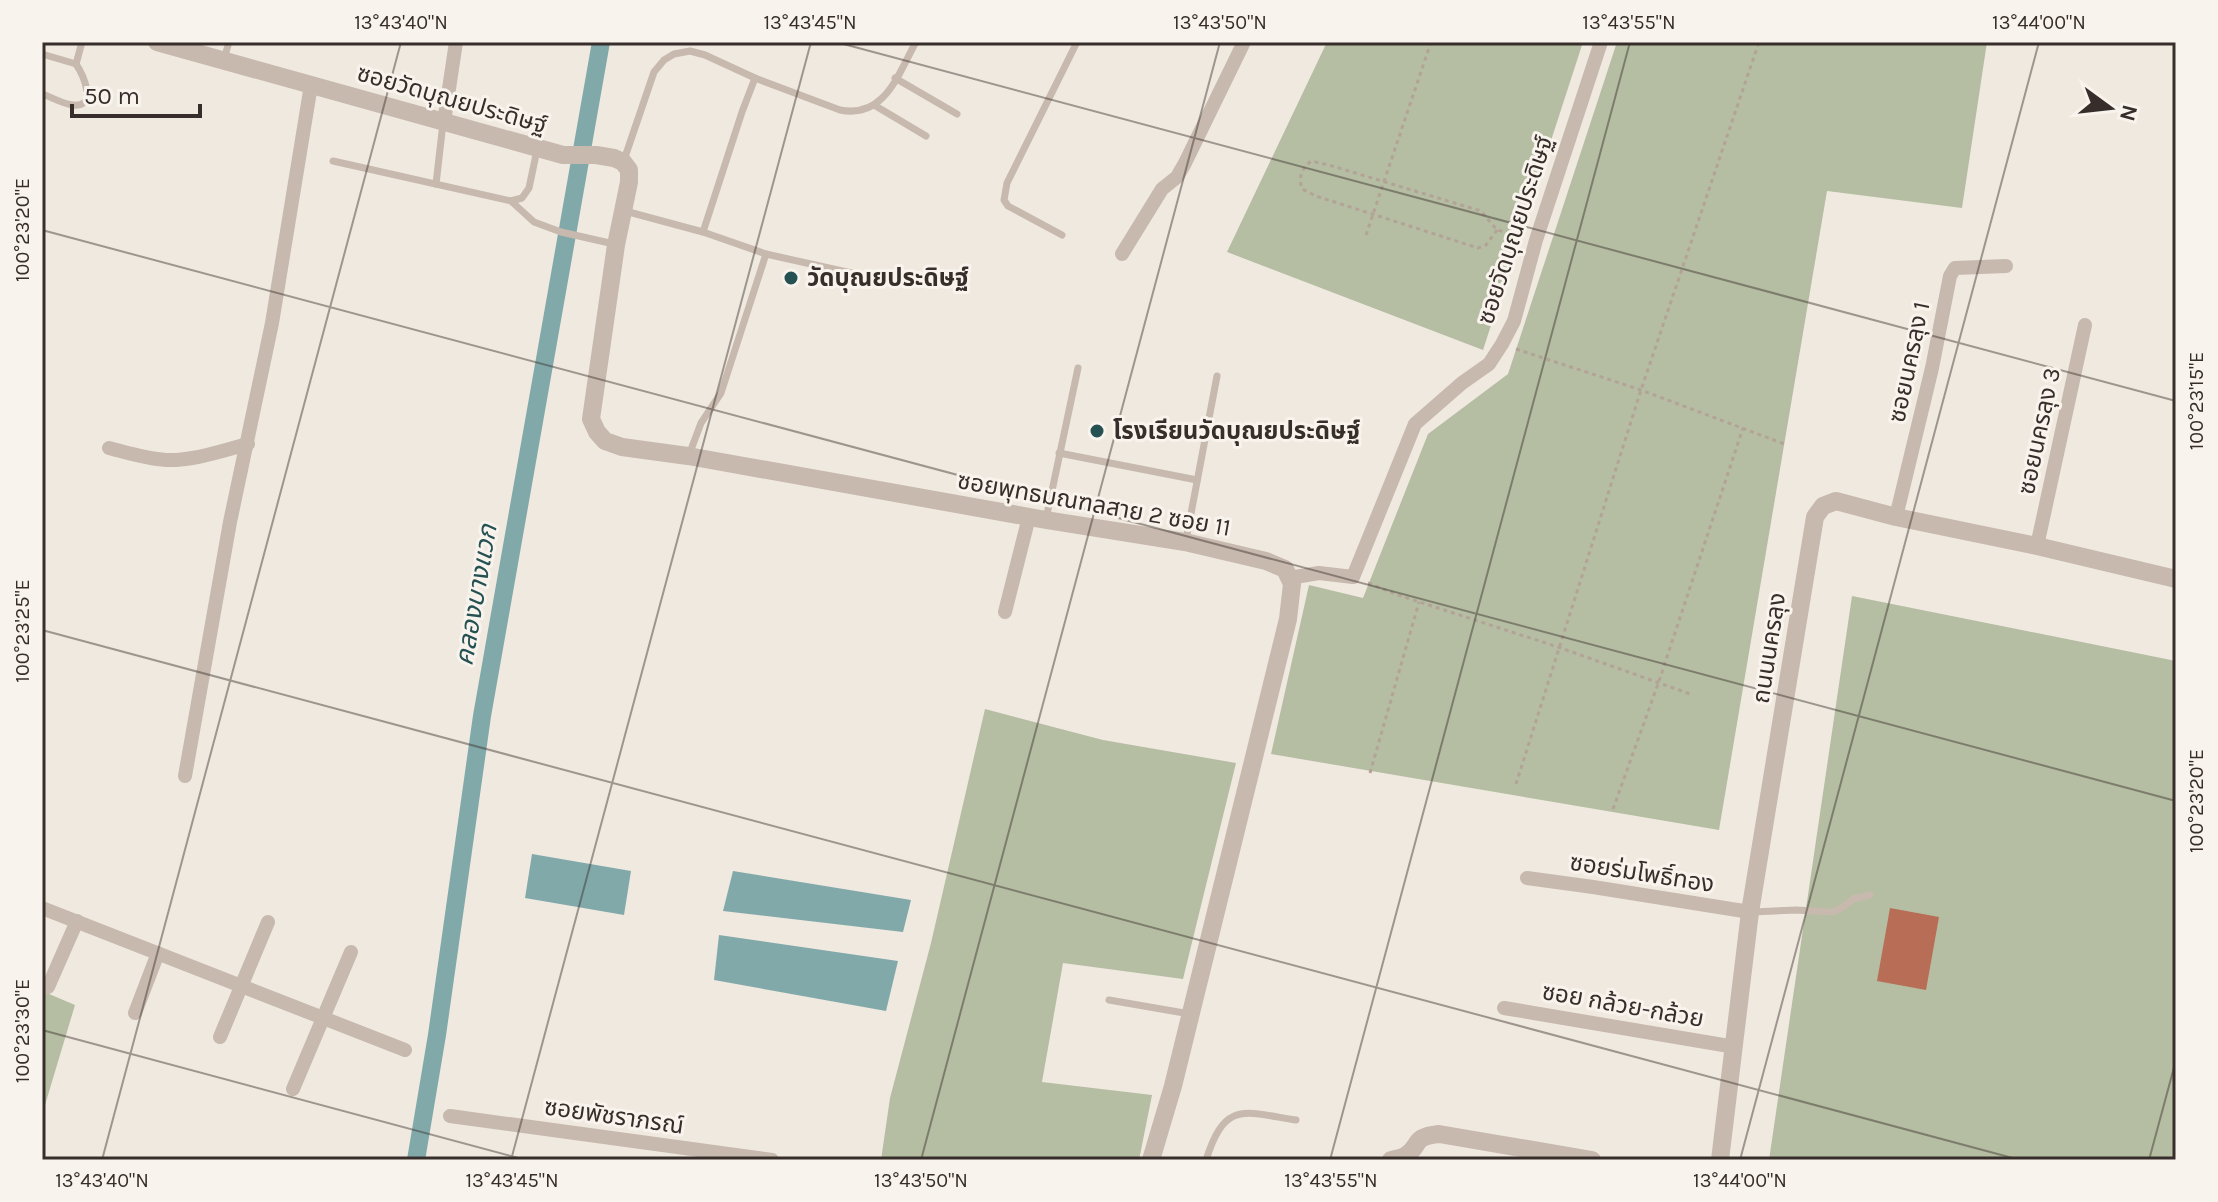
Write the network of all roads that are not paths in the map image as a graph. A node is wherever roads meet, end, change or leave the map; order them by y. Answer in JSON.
{"nodes":[{"id":1,"x":82,"y":42,"type":"edge"},
{"id":2,"x":157,"y":42,"type":"edge"},
{"id":3,"x":229,"y":42,"type":"edge"},
{"id":4,"x":456,"y":42,"type":"edge"},
{"id":5,"x":916,"y":42,"type":"edge"},
{"id":6,"x":1077,"y":42,"type":"edge"},
{"id":7,"x":1244,"y":42,"type":"edge"},
{"id":8,"x":1601,"y":42,"type":"edge"},
{"id":9,"x":42,"y":54,"type":"edge"},
{"id":10,"x":224,"y":61,"type":"junction"},
{"id":11,"x":76,"y":64,"type":"junction"},
{"id":12,"x":755,"y":78,"type":"junction"},
{"id":13,"x":895,"y":78,"type":"junction"},
{"id":14,"x":311,"y":85,"type":"junction"},
{"id":15,"x":42,"y":94,"type":"edge"},
{"id":16,"x":874,"y":105,"type":"junction"},
{"id":17,"x":957,"y":114,"type":"dead end"},
{"id":18,"x":444,"y":122,"type":"junction"},
{"id":19,"x":926,"y":136,"type":"dead end"},
{"id":20,"x":537,"y":148,"type":"junction"},
{"id":21,"x":333,"y":161,"type":"dead end"},
{"id":22,"x":623,"y":162,"type":"junction"},
{"id":23,"x":436,"y":184,"type":"junction"},
{"id":24,"x":511,"y":201,"type":"junction"},
{"id":25,"x":623,"y":211,"type":"junction"},
{"id":26,"x":703,"y":232,"type":"junction"},
{"id":27,"x":1062,"y":235,"type":"dead end"},
{"id":28,"x":616,"y":245,"type":"junction"},
{"id":29,"x":766,"y":254,"type":"junction"},
{"id":30,"x":1122,"y":254,"type":"dead end"},
{"id":31,"x":2006,"y":266,"type":"dead end"},
{"id":32,"x":856,"y":274,"type":"dead end"},
{"id":33,"x":2085,"y":325,"type":"dead end"},
{"id":34,"x":1078,"y":368,"type":"dead end"},
{"id":35,"x":1217,"y":376,"type":"dead end"},
{"id":36,"x":248,"y":444,"type":"junction"},
{"id":37,"x":109,"y":448,"type":"dead end"},
{"id":38,"x":1059,"y":453,"type":"junction"},
{"id":39,"x":688,"y":456,"type":"junction"},
{"id":40,"x":1197,"y":480,"type":"junction"},
{"id":41,"x":1896,"y":517,"type":"junction"},
{"id":42,"x":1038,"y":519,"type":"junction"},
{"id":43,"x":1185,"y":542,"type":"junction"},
{"id":44,"x":2037,"y":546,"type":"junction"},
{"id":45,"x":2176,"y":577,"type":"edge"},
{"id":46,"x":1289,"y":578,"type":"junction"},
{"id":47,"x":1005,"y":612,"type":"dead end"},
{"id":48,"x":185,"y":776,"type":"dead end"},
{"id":49,"x":1527,"y":878,"type":"dead end"},
{"id":50,"x":1870,"y":895,"type":"dead end"},
{"id":51,"x":42,"y":908,"type":"edge"},
{"id":52,"x":1750,"y":912,"type":"junction"},
{"id":53,"x":77,"y":921,"type":"junction"},
{"id":54,"x":268,"y":922,"type":"dead end"},
{"id":55,"x":351,"y":952,"type":"dead end"},
{"id":56,"x":158,"y":953,"type":"junction"},
{"id":57,"x":241,"y":985,"type":"junction"},
{"id":58,"x":48,"y":987,"type":"dead end"},
{"id":59,"x":1109,"y":1000,"type":"dead end"},
{"id":60,"x":1504,"y":1008,"type":"dead end"},
{"id":61,"x":135,"y":1013,"type":"dead end"},
{"id":62,"x":1191,"y":1015,"type":"junction"},
{"id":63,"x":325,"y":1018,"type":"junction"},
{"id":64,"x":220,"y":1037,"type":"dead end"},
{"id":65,"x":1735,"y":1047,"type":"junction"},
{"id":66,"x":405,"y":1050,"type":"dead end"},
{"id":67,"x":293,"y":1089,"type":"dead end"},
{"id":68,"x":450,"y":1116,"type":"dead end"},
{"id":69,"x":1296,"y":1120,"type":"dead end"},
{"id":70,"x":687,"y":1154,"type":"edge"},
{"id":71,"x":772,"y":1160,"type":"edge"},
{"id":72,"x":1151,"y":1160,"type":"edge"},
{"id":73,"x":1206,"y":1160,"type":"edge"},
{"id":74,"x":1391,"y":1160,"type":"edge"},
{"id":75,"x":1592,"y":1160,"type":"edge"},
{"id":76,"x":1720,"y":1160,"type":"edge"}],
"edges":[{"from":1,"to":11,"type":"lane"},
{"from":2,"to":10,"type":"street","name":"ซอยวัดบุณยประดิษฐ์"},
{"from":3,"to":10,"type":"lane"},
{"from":4,"to":18,"type":"street"},
{"from":5,"to":13,"type":"lane"},
{"from":6,"to":27,"type":"lane"},
{"from":7,"to":30,"type":"street"},
{"from":8,"to":46,"type":"street","name":"ซอยวัดบุณยประดิษฐ์"},
{"from":9,"to":11,"type":"lane"},
{"from":10,"to":14,"type":"street","name":"ซอยวัดบุณยประดิษฐ์"},
{"from":11,"to":15,"type":"lane"},
{"from":12,"to":16,"type":"lane"},
{"from":12,"to":22,"type":"lane"},
{"from":12,"to":26,"type":"lane"},
{"from":13,"to":16,"type":"lane"},
{"from":13,"to":17,"type":"lane"},
{"from":14,"to":18,"type":"street","name":"ซอยวัดบุณยประดิษฐ์"},
{"from":14,"to":36,"type":"street"},
{"from":16,"to":19,"type":"lane"},
{"from":18,"to":20,"type":"street","name":"ซอยวัดบุณยประดิษฐ์"},
{"from":18,"to":23,"type":"lane"},
{"from":20,"to":22,"type":"street","name":"ซอยวัดบุณยประดิษฐ์"},
{"from":20,"to":24,"type":"lane"},
{"from":21,"to":23,"type":"lane"},
{"from":22,"to":25,"type":"street","name":"ซอยพุทธมณฑลสาย 2 ซอย 11"},
{"from":23,"to":24,"type":"lane"},
{"from":24,"to":28,"type":"lane"},
{"from":25,"to":26,"type":"lane"},
{"from":25,"to":28,"type":"street","name":"ซอยพุทธมณฑลสาย 2 ซอย 11"},
{"from":26,"to":29,"type":"lane"},
{"from":28,"to":39,"type":"street","name":"ซอยพุทธมณฑลสาย 2 ซอย 11"},
{"from":29,"to":32,"type":"lane"},
{"from":29,"to":39,"type":"lane"},
{"from":31,"to":41,"type":"street","name":"ซอยนครลุง 1"},
{"from":33,"to":44,"type":"street","name":"ซอยนครลุง 3"},
{"from":34,"to":38,"type":"lane"},
{"from":35,"to":40,"type":"lane"},
{"from":36,"to":37,"type":"street"},
{"from":36,"to":48,"type":"street"},
{"from":38,"to":40,"type":"lane"},
{"from":38,"to":42,"type":"lane"},
{"from":39,"to":42,"type":"street","name":"ซอยพุทธมณฑลสาย 2 ซอย 11"},
{"from":40,"to":43,"type":"lane"},
{"from":41,"to":44,"type":"street","name":"ถนนนครลุง"},
{"from":41,"to":52,"type":"street","name":"ถนนนครลุง"},
{"from":42,"to":43,"type":"street","name":"ซอยพุทธมณฑลสาย 2 ซอย 11"},
{"from":42,"to":47,"type":"street"},
{"from":43,"to":46,"type":"street","name":"ซอยพุทธมณฑลสาย 2 ซอย 11"},
{"from":44,"to":45,"type":"street","name":"ถนนนครลุง"},
{"from":46,"to":62,"type":"street"},
{"from":49,"to":52,"type":"street","name":"ซอยร่มโพธิ์ทอง"},
{"from":50,"to":52,"type":"lane"},
{"from":51,"to":53,"type":"street"},
{"from":52,"to":65,"type":"street","name":"ถนนนครลุง"},
{"from":53,"to":56,"type":"street"},
{"from":53,"to":58,"type":"street"},
{"from":54,"to":57,"type":"street"},
{"from":55,"to":63,"type":"street"},
{"from":56,"to":57,"type":"street"},
{"from":56,"to":61,"type":"street"},
{"from":57,"to":63,"type":"street"},
{"from":57,"to":64,"type":"street"},
{"from":59,"to":62,"type":"lane"},
{"from":60,"to":65,"type":"street","name":"ซอย กล้วย-กล้วย"},
{"from":62,"to":72,"type":"street"},
{"from":63,"to":66,"type":"street"},
{"from":63,"to":67,"type":"street"},
{"from":65,"to":76,"type":"street","name":"ถนนนครลุง"},
{"from":68,"to":70,"type":"street","name":"ซอยพัชราภรณ์"},
{"from":69,"to":73,"type":"lane"},
{"from":70,"to":71,"type":"street","name":"ซอยพัชราภรณ์"},
{"from":74,"to":75,"type":"street"}]}
